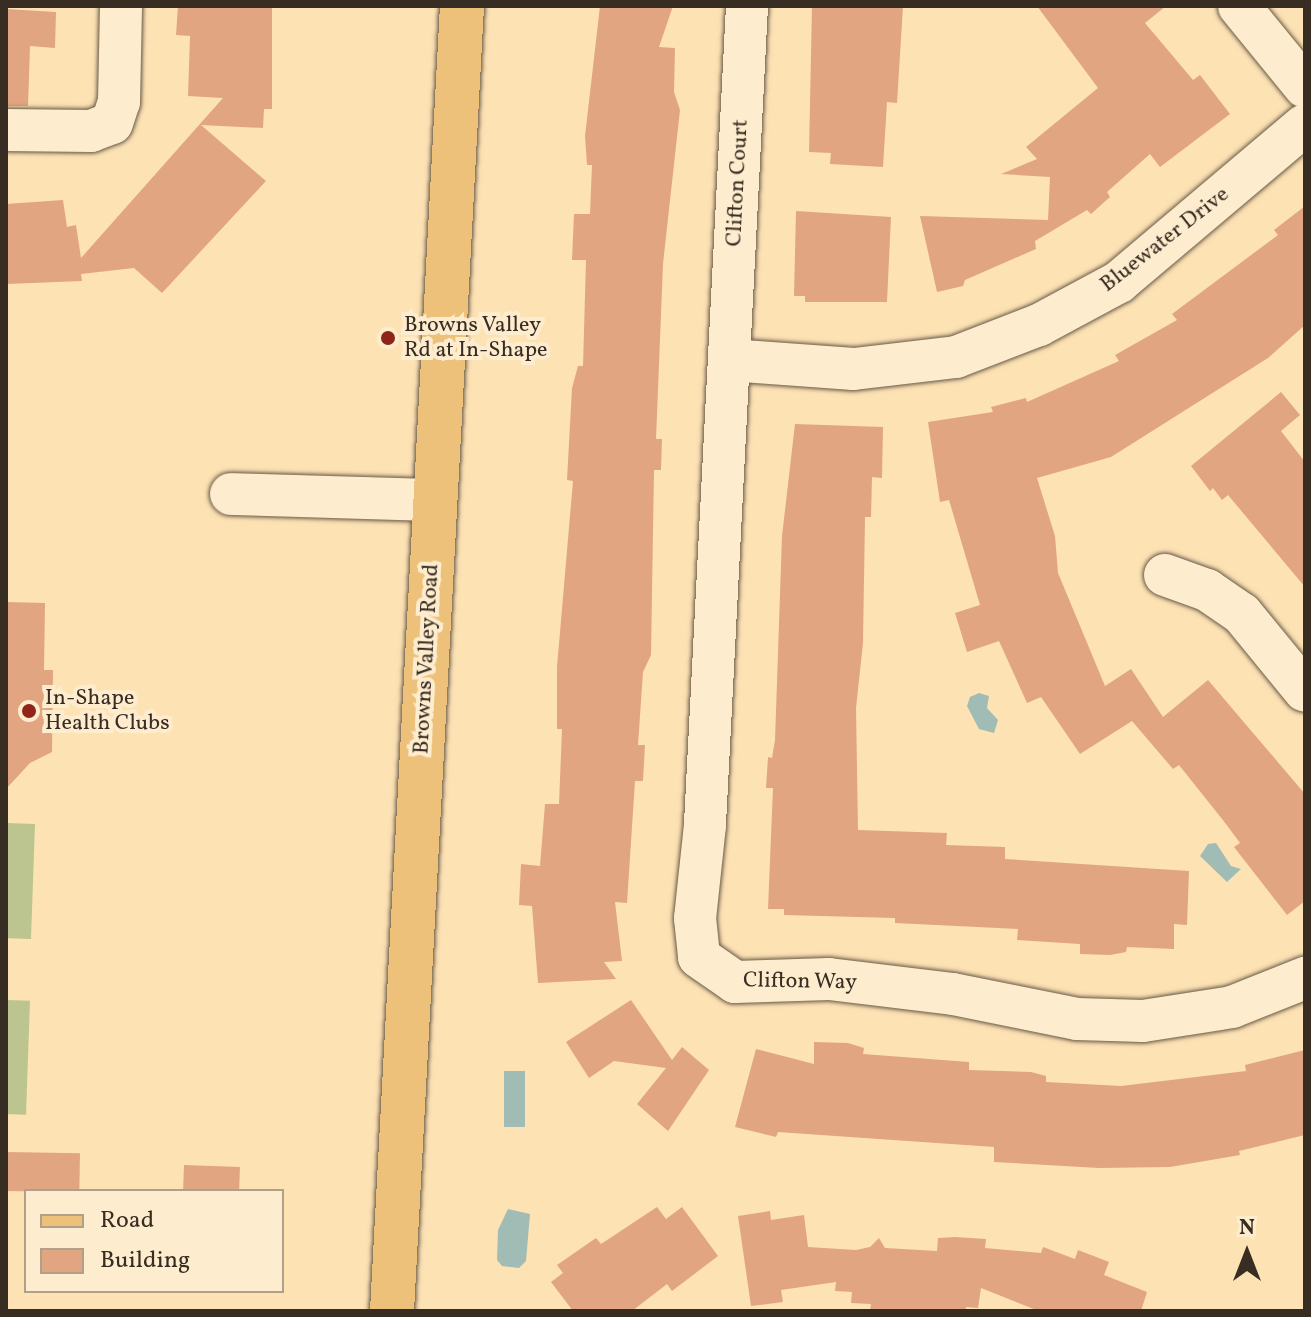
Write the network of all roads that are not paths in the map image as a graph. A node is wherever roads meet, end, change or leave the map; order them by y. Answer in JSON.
{"nodes":[{"id":1,"x":121,"y":6,"type":"edge"},
{"id":2,"x":462,"y":6,"type":"edge"},
{"id":3,"x":747,"y":6,"type":"edge"},
{"id":4,"x":1239,"y":6,"type":"edge"},
{"id":5,"x":1305,"y":87,"type":"edge"},
{"id":6,"x":1305,"y":125,"type":"edge"},
{"id":7,"x":6,"y":130,"type":"edge"},
{"id":8,"x":729,"y":360,"type":"junction"},
{"id":9,"x":231,"y":494,"type":"dead end"},
{"id":10,"x":435,"y":500,"type":"junction"},
{"id":11,"x":1165,"y":575,"type":"dead end"},
{"id":12,"x":1305,"y":691,"type":"edge"},
{"id":13,"x":1305,"y":978,"type":"edge"},
{"id":14,"x":392,"y":1311,"type":"edge"}],
"edges":[{"from":1,"to":7,"type":"street"},
{"from":2,"to":10,"type":"main road","name":"Browns Valley Road"},
{"from":3,"to":8,"type":"street","name":"Clifton Court"},
{"from":4,"to":5,"type":"street"},
{"from":6,"to":8,"type":"street","name":"Bluewater Drive"},
{"from":8,"to":13,"type":"street","name":"Clifton Way"},
{"from":9,"to":10,"type":"street"},
{"from":10,"to":14,"type":"main road","name":"Browns Valley Road"},
{"from":11,"to":12,"type":"street"}]}
